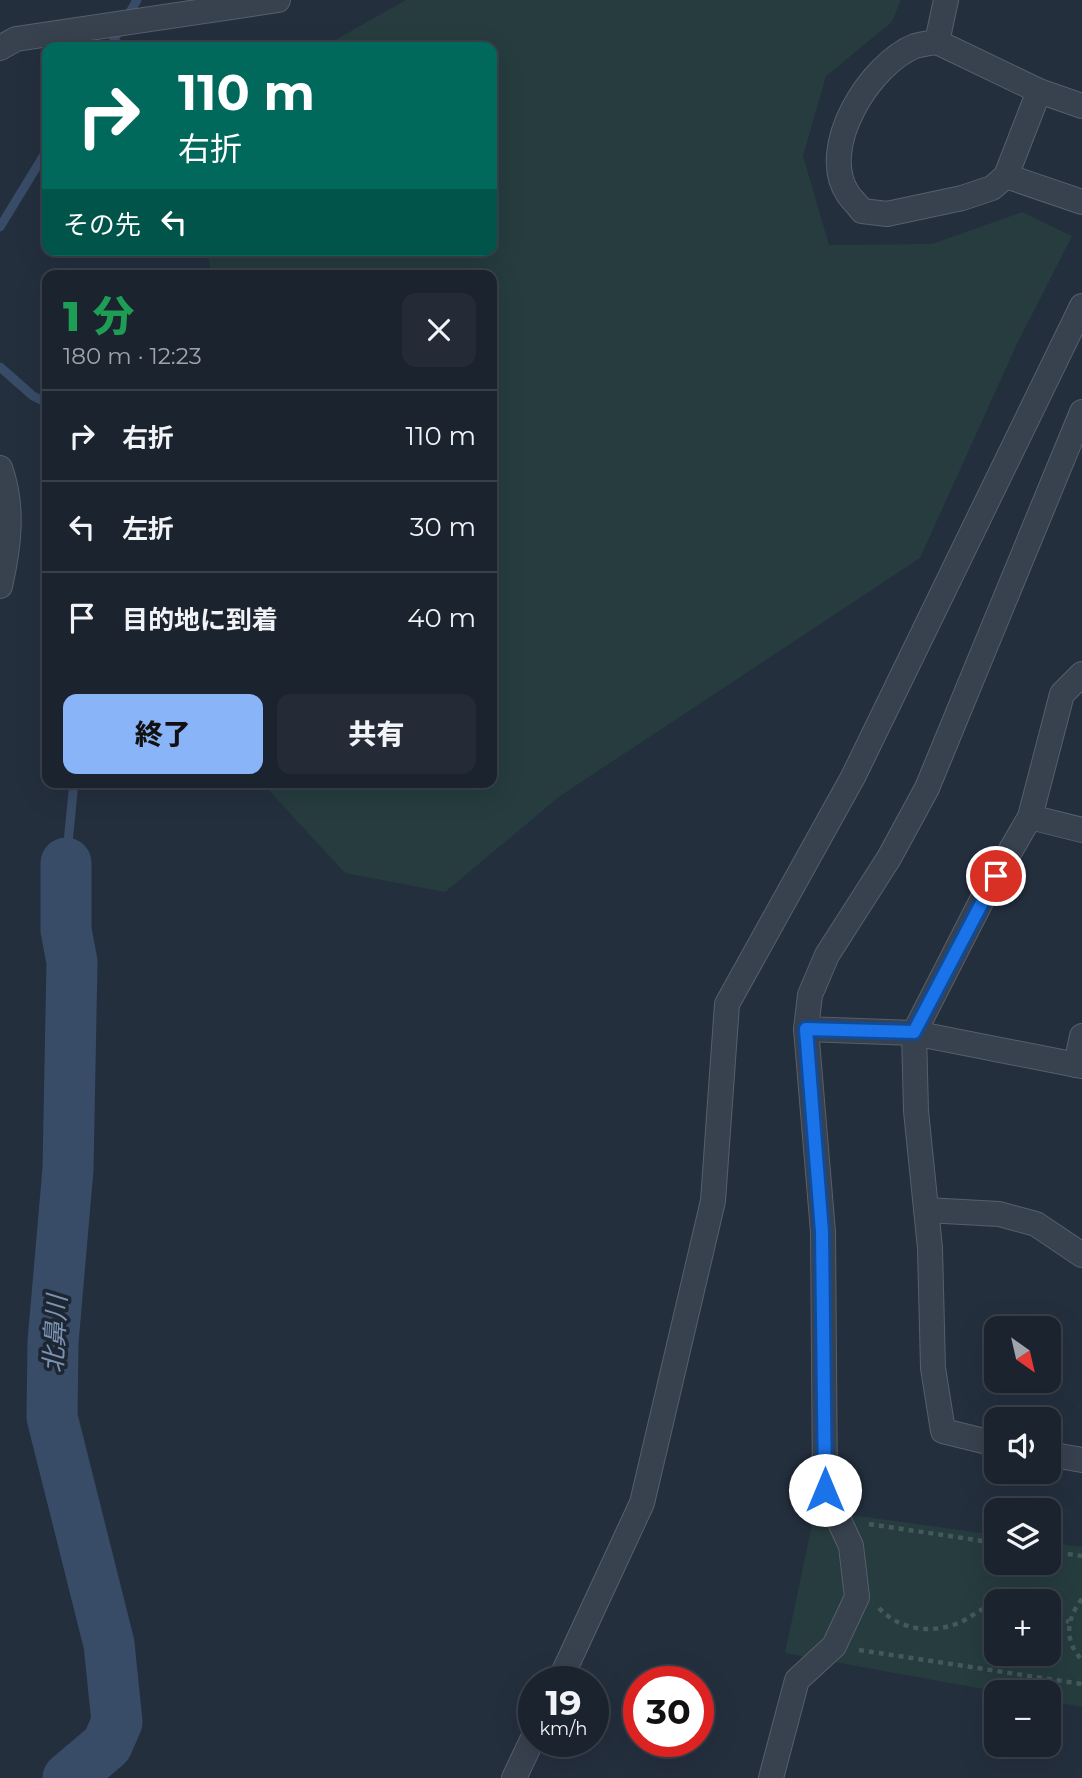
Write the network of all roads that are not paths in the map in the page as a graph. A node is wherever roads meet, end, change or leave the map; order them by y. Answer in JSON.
{"nodes":[{"id":1,"x":278,"y":0,"type":"edge"},
{"id":2,"x":946,"y":0,"type":"edge"},
{"id":3,"x":937,"y":42,"type":"junction"},
{"id":4,"x":0,"y":48,"type":"edge"},
{"id":5,"x":1039,"y":91,"type":"junction"},
{"id":6,"x":1082,"y":106,"type":"edge"},
{"id":7,"x":1006,"y":176,"type":"junction"},
{"id":8,"x":1082,"y":202,"type":"edge"},
{"id":9,"x":1082,"y":306,"type":"edge"},
{"id":10,"x":1082,"y":412,"type":"edge"},
{"id":11,"x":0,"y":468,"type":"edge"},
{"id":12,"x":0,"y":586,"type":"edge"},
{"id":13,"x":1082,"y":674,"type":"edge"},
{"id":14,"x":1030,"y":817,"type":"junction"},
{"id":15,"x":1082,"y":830,"type":"edge"},
{"id":16,"x":806,"y":1029,"type":"junction"},
{"id":17,"x":914,"y":1032,"type":"junction"},
{"id":18,"x":1082,"y":1036,"type":"edge"},
{"id":19,"x":1079,"y":1066,"type":"edge"},
{"id":20,"x":926,"y":1210,"type":"junction"},
{"id":21,"x":1082,"y":1255,"type":"edge"},
{"id":22,"x":984,"y":1441,"type":"edge"},
{"id":23,"x":1061,"y":1456,"type":"edge"},
{"id":24,"x":1082,"y":1460,"type":"edge"},
{"id":25,"x":566,"y":1666,"type":"edge"},
{"id":26,"x":524,"y":1757,"type":"edge"},
{"id":27,"x":514,"y":1778,"type":"edge"},
{"id":28,"x":771,"y":1778,"type":"edge"}],
"edges":[{"from":1,"to":4,"type":"street"},
{"from":2,"to":3,"type":"street"},
{"from":3,"to":5,"type":"street"},
{"from":3,"to":7,"type":"street"},
{"from":5,"to":6,"type":"street"},
{"from":5,"to":7,"type":"street"},
{"from":7,"to":8,"type":"street"},
{"from":9,"to":25,"type":"street"},
{"from":10,"to":16,"type":"street"},
{"from":11,"to":12,"type":"street"},
{"from":13,"to":14,"type":"street"},
{"from":14,"to":15,"type":"street"},
{"from":14,"to":17,"type":"street"},
{"from":16,"to":17,"type":"street"},
{"from":16,"to":28,"type":"street"},
{"from":17,"to":19,"type":"street"},
{"from":17,"to":20,"type":"street"},
{"from":18,"to":19,"type":"street"},
{"from":20,"to":21,"type":"street"},
{"from":20,"to":22,"type":"street"},
{"from":23,"to":24,"type":"street"},
{"from":26,"to":27,"type":"street"}]}
